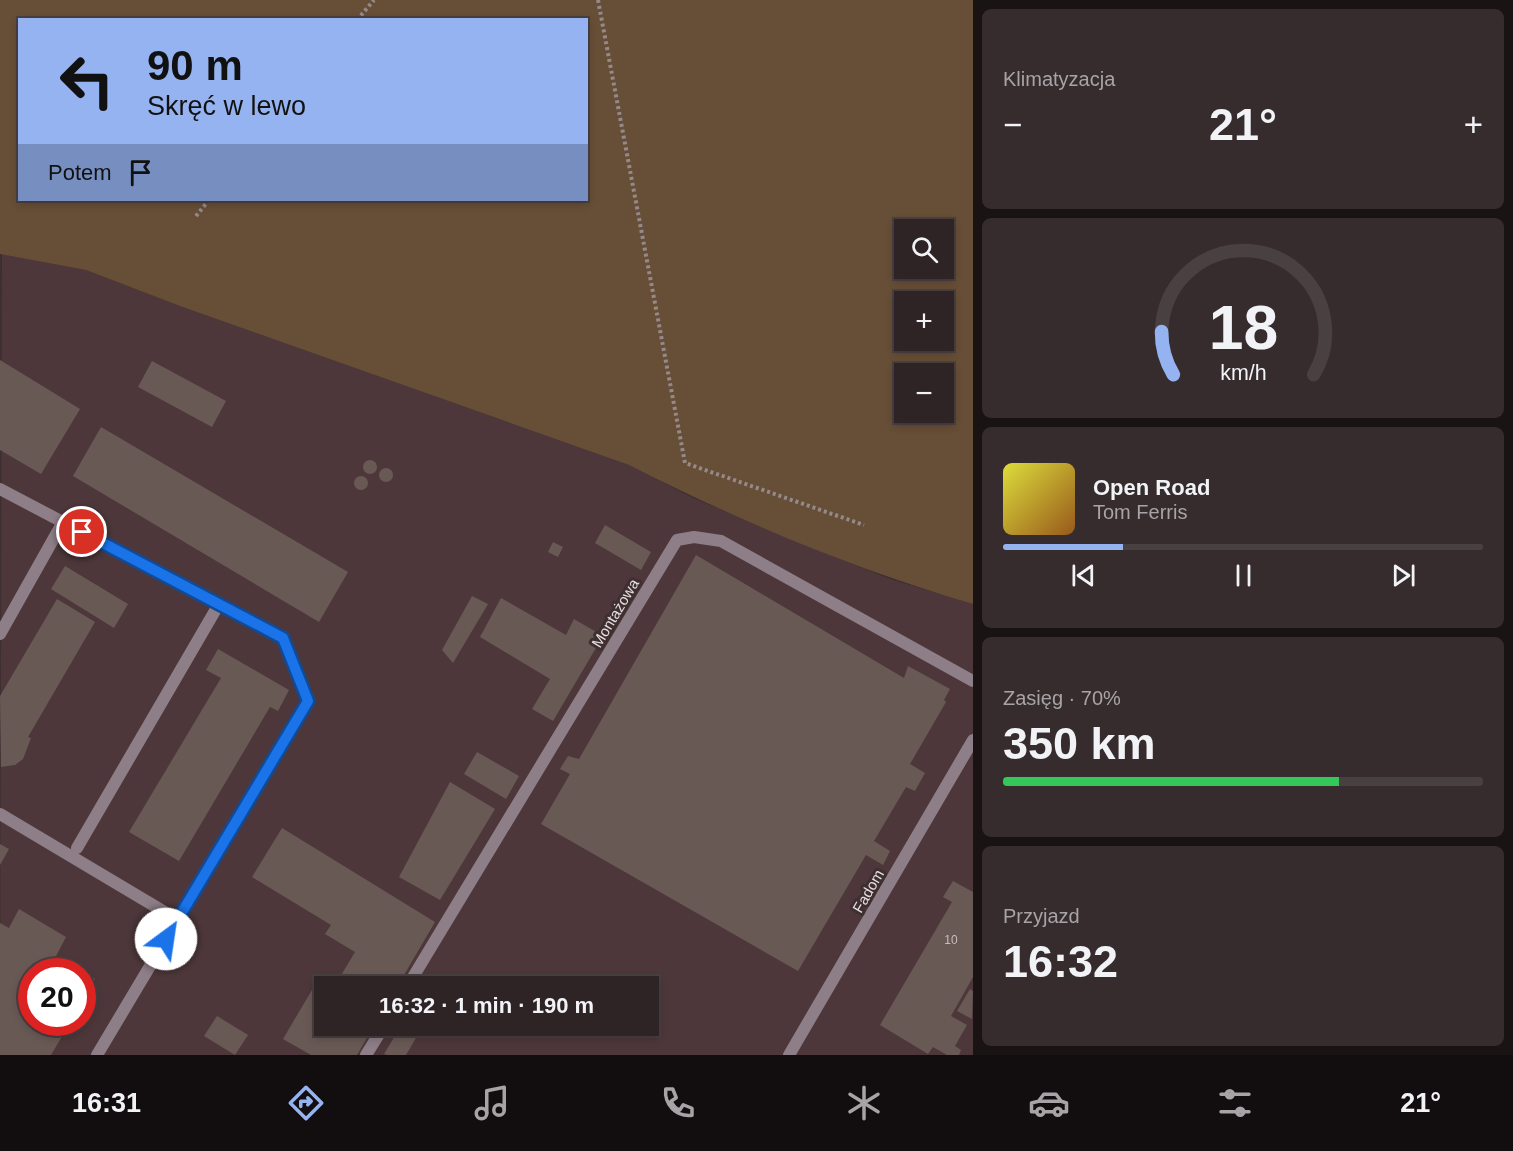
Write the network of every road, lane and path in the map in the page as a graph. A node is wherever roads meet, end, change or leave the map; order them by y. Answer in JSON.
{"nodes":[{"id":1,"x":374,"y":0,"type":"edge"},
{"id":2,"x":598,"y":0,"type":"edge"},
{"id":3,"x":359,"y":18,"type":"edge"},
{"id":4,"x":208,"y":201,"type":"edge"},
{"id":5,"x":196,"y":216,"type":"dead end"},
{"id":6,"x":0,"y":489,"type":"edge"},
{"id":7,"x":63,"y":522,"type":"junction"},
{"id":8,"x":864,"y":525,"type":"dead end"},
{"id":9,"x":219,"y":604,"type":"junction"},
{"id":10,"x":0,"y":634,"type":"edge"},
{"id":11,"x":973,"y":681,"type":"edge"},
{"id":12,"x":973,"y":741,"type":"edge"},
{"id":13,"x":0,"y":814,"type":"edge"},
{"id":14,"x":77,"y":848,"type":"dead end"},
{"id":15,"x":177,"y":920,"type":"junction"},
{"id":16,"x":414,"y":976,"type":"edge"},
{"id":17,"x":378,"y":1036,"type":"edge"},
{"id":18,"x":97,"y":1055,"type":"edge"},
{"id":19,"x":366,"y":1055,"type":"edge"},
{"id":20,"x":789,"y":1055,"type":"edge"}],
"edges":[{"from":1,"to":3,"type":"path"},
{"from":2,"to":8,"type":"path"},
{"from":4,"to":5,"type":"path"},
{"from":6,"to":7,"type":"lane"},
{"from":7,"to":9,"type":"lane"},
{"from":7,"to":10,"type":"lane"},
{"from":9,"to":14,"type":"lane"},
{"from":9,"to":15,"type":"lane"},
{"from":11,"to":16,"type":"lane","name":"Montażowa"},
{"from":12,"to":20,"type":"lane","name":"Fadom"},
{"from":13,"to":15,"type":"lane"},
{"from":15,"to":18,"type":"lane"},
{"from":17,"to":19,"type":"lane"}]}
